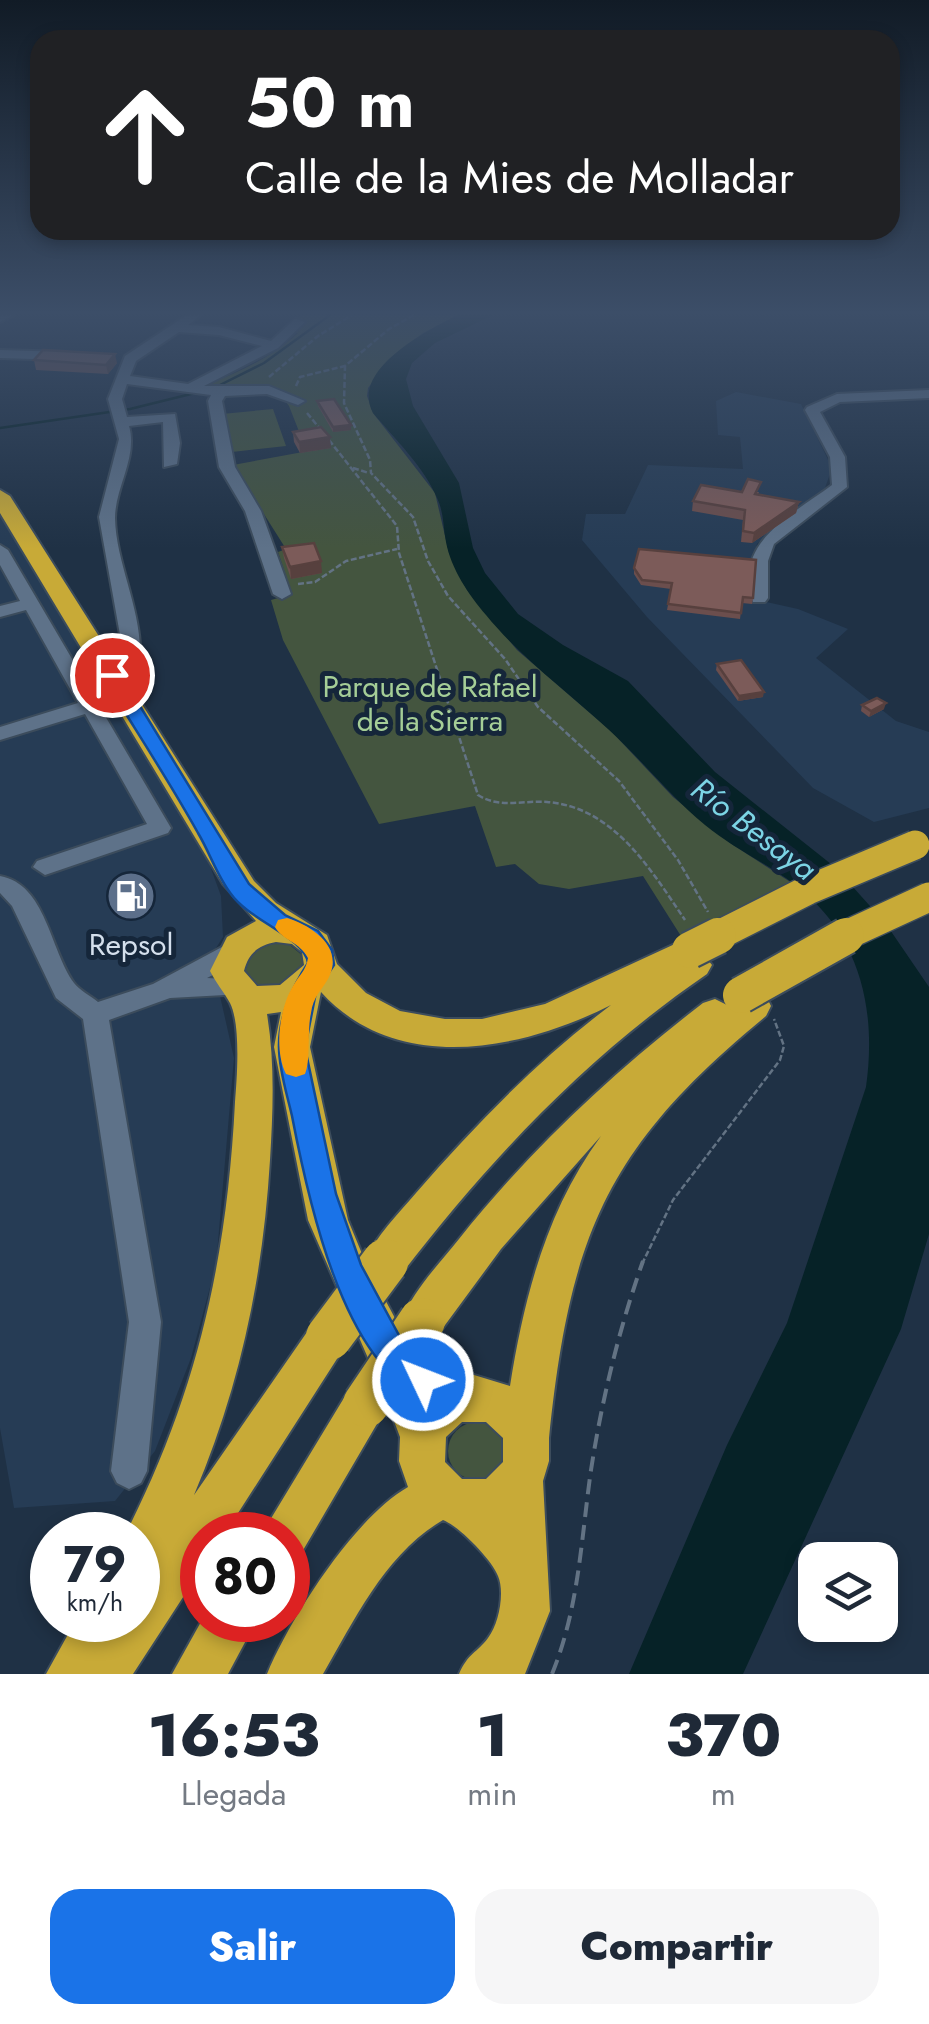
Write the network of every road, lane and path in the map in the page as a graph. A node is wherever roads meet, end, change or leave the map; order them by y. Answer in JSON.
{"nodes":[{"id":1,"x":120,"y":393,"type":"edge"},
{"id":2,"x":207,"y":393,"type":"edge"},
{"id":3,"x":283,"y":393,"type":"edge"},
{"id":4,"x":345,"y":393,"type":"edge"},
{"id":5,"x":929,"y":394,"type":"edge"},
{"id":6,"x":298,"y":401,"type":"joint"},
{"id":7,"x":120,"y":413,"type":"junction"},
{"id":8,"x":169,"y":464,"type":"dead end"},
{"id":9,"x":352,"y":468,"type":"junction"},
{"id":10,"x":371,"y":474,"type":"junction"},
{"id":11,"x":4,"y":509,"type":"edge"},
{"id":12,"x":398,"y":548,"type":"junction"},
{"id":13,"x":0,"y":550,"type":"edge"},
{"id":14,"x":280,"y":590,"type":"joint"},
{"id":15,"x":759,"y":598,"type":"dead end"},
{"id":16,"x":31,"y":603,"type":"junction"},
{"id":17,"x":0,"y":612,"type":"edge"},
{"id":18,"x":122,"y":692,"type":"junction"},
{"id":19,"x":91,"y":705,"type":"junction"},
{"id":20,"x":0,"y":734,"type":"edge"},
{"id":21,"x":924,"y":848,"type":"edge"},
{"id":22,"x":45,"y":867,"type":"dead end"},
{"id":23,"x":0,"y":884,"type":"edge"},
{"id":24,"x":240,"y":890,"type":"junction"},
{"id":25,"x":929,"y":897,"type":"edge"},
{"id":26,"x":929,"y":912,"type":"edge"},
{"id":27,"x":715,"y":926,"type":"dead end"},
{"id":28,"x":294,"y":930,"type":"junction"},
{"id":29,"x":693,"y":945,"type":"junction"},
{"id":30,"x":239,"y":977,"type":"junction"},
{"id":31,"x":312,"y":978,"type":"junction"},
{"id":32,"x":754,"y":1003,"type":"junction"},
{"id":33,"x":95,"y":1014,"type":"junction"},
{"id":34,"x":292,"y":1048,"type":"junction"},
{"id":35,"x":389,"y":1351,"type":"junction"},
{"id":36,"x":466,"y":1396,"type":"junction"},
{"id":37,"x":424,"y":1440,"type":"junction"},
{"id":38,"x":522,"y":1461,"type":"junction"},
{"id":39,"x":128,"y":1471,"type":"dead end"},
{"id":40,"x":457,"y":1500,"type":"junction"},
{"id":41,"x":299,"y":1512,"type":"edge"},
{"id":42,"x":160,"y":1514,"type":"edge"},
{"id":43,"x":525,"y":1570,"type":"junction"},
{"id":44,"x":92,"y":1642,"type":"edge"},
{"id":45,"x":218,"y":1642,"type":"edge"},
{"id":46,"x":72,"y":1674,"type":"edge"},
{"id":47,"x":102,"y":1674,"type":"edge"},
{"id":48,"x":198,"y":1674,"type":"edge"},
{"id":49,"x":294,"y":1674,"type":"edge"},
{"id":50,"x":485,"y":1674,"type":"edge"},
{"id":51,"x":552,"y":1674,"type":"edge"}],
"edges":[{"from":1,"to":7,"type":"street"},
{"from":2,"to":14,"type":"street"},
{"from":3,"to":6,"type":"street"},
{"from":4,"to":10,"type":"path"},
{"from":5,"to":15,"type":"street"},
{"from":6,"to":9,"type":"path"},
{"from":7,"to":8,"type":"street"},
{"from":7,"to":18,"type":"street"},
{"from":9,"to":10,"type":"path"},
{"from":9,"to":12,"type":"path"},
{"from":10,"to":27,"type":"path"},
{"from":11,"to":18,"type":"highway"},
{"from":12,"to":14,"type":"path"},
{"from":12,"to":29,"type":"path"},
{"from":13,"to":16,"type":"street"},
{"from":16,"to":17,"type":"street"},
{"from":16,"to":19,"type":"street"},
{"from":18,"to":19,"type":"street"},
{"from":18,"to":24,"type":"highway"},
{"from":19,"to":20,"type":"street"},
{"from":19,"to":22,"type":"street"},
{"from":21,"to":29,"type":"highway"},
{"from":23,"to":33,"type":"street"},
{"from":24,"to":28,"type":"highway"},
{"from":24,"to":30,"type":"highway"},
{"from":25,"to":32,"type":"highway","bridge":true},
{"from":26,"to":32,"type":"highway"},
{"from":28,"to":30,"type":"highway"},
{"from":28,"to":31,"type":"highway"},
{"from":29,"to":31,"type":"highway"},
{"from":29,"to":47,"type":"highway","bridge":true},
{"from":30,"to":31,"type":"highway"},
{"from":30,"to":33,"type":"street"},
{"from":30,"to":34,"type":"highway"},
{"from":30,"to":42,"type":"highway"},
{"from":31,"to":34,"type":"highway"},
{"from":32,"to":38,"type":"highway"},
{"from":32,"to":41,"type":"highway","bridge":true},
{"from":32,"to":51,"type":"path"},
{"from":33,"to":39,"type":"street"},
{"from":34,"to":35,"type":"highway"},
{"from":35,"to":36,"type":"highway"},
{"from":35,"to":37,"type":"highway"},
{"from":36,"to":37,"type":"highway"},
{"from":36,"to":38,"type":"highway"},
{"from":37,"to":40,"type":"highway"},
{"from":38,"to":40,"type":"highway"},
{"from":38,"to":43,"type":"highway"},
{"from":40,"to":43,"type":"highway"},
{"from":40,"to":49,"type":"highway"},
{"from":43,"to":50,"type":"highway"},
{"from":44,"to":46,"type":"highway"},
{"from":45,"to":48,"type":"highway"}]}
